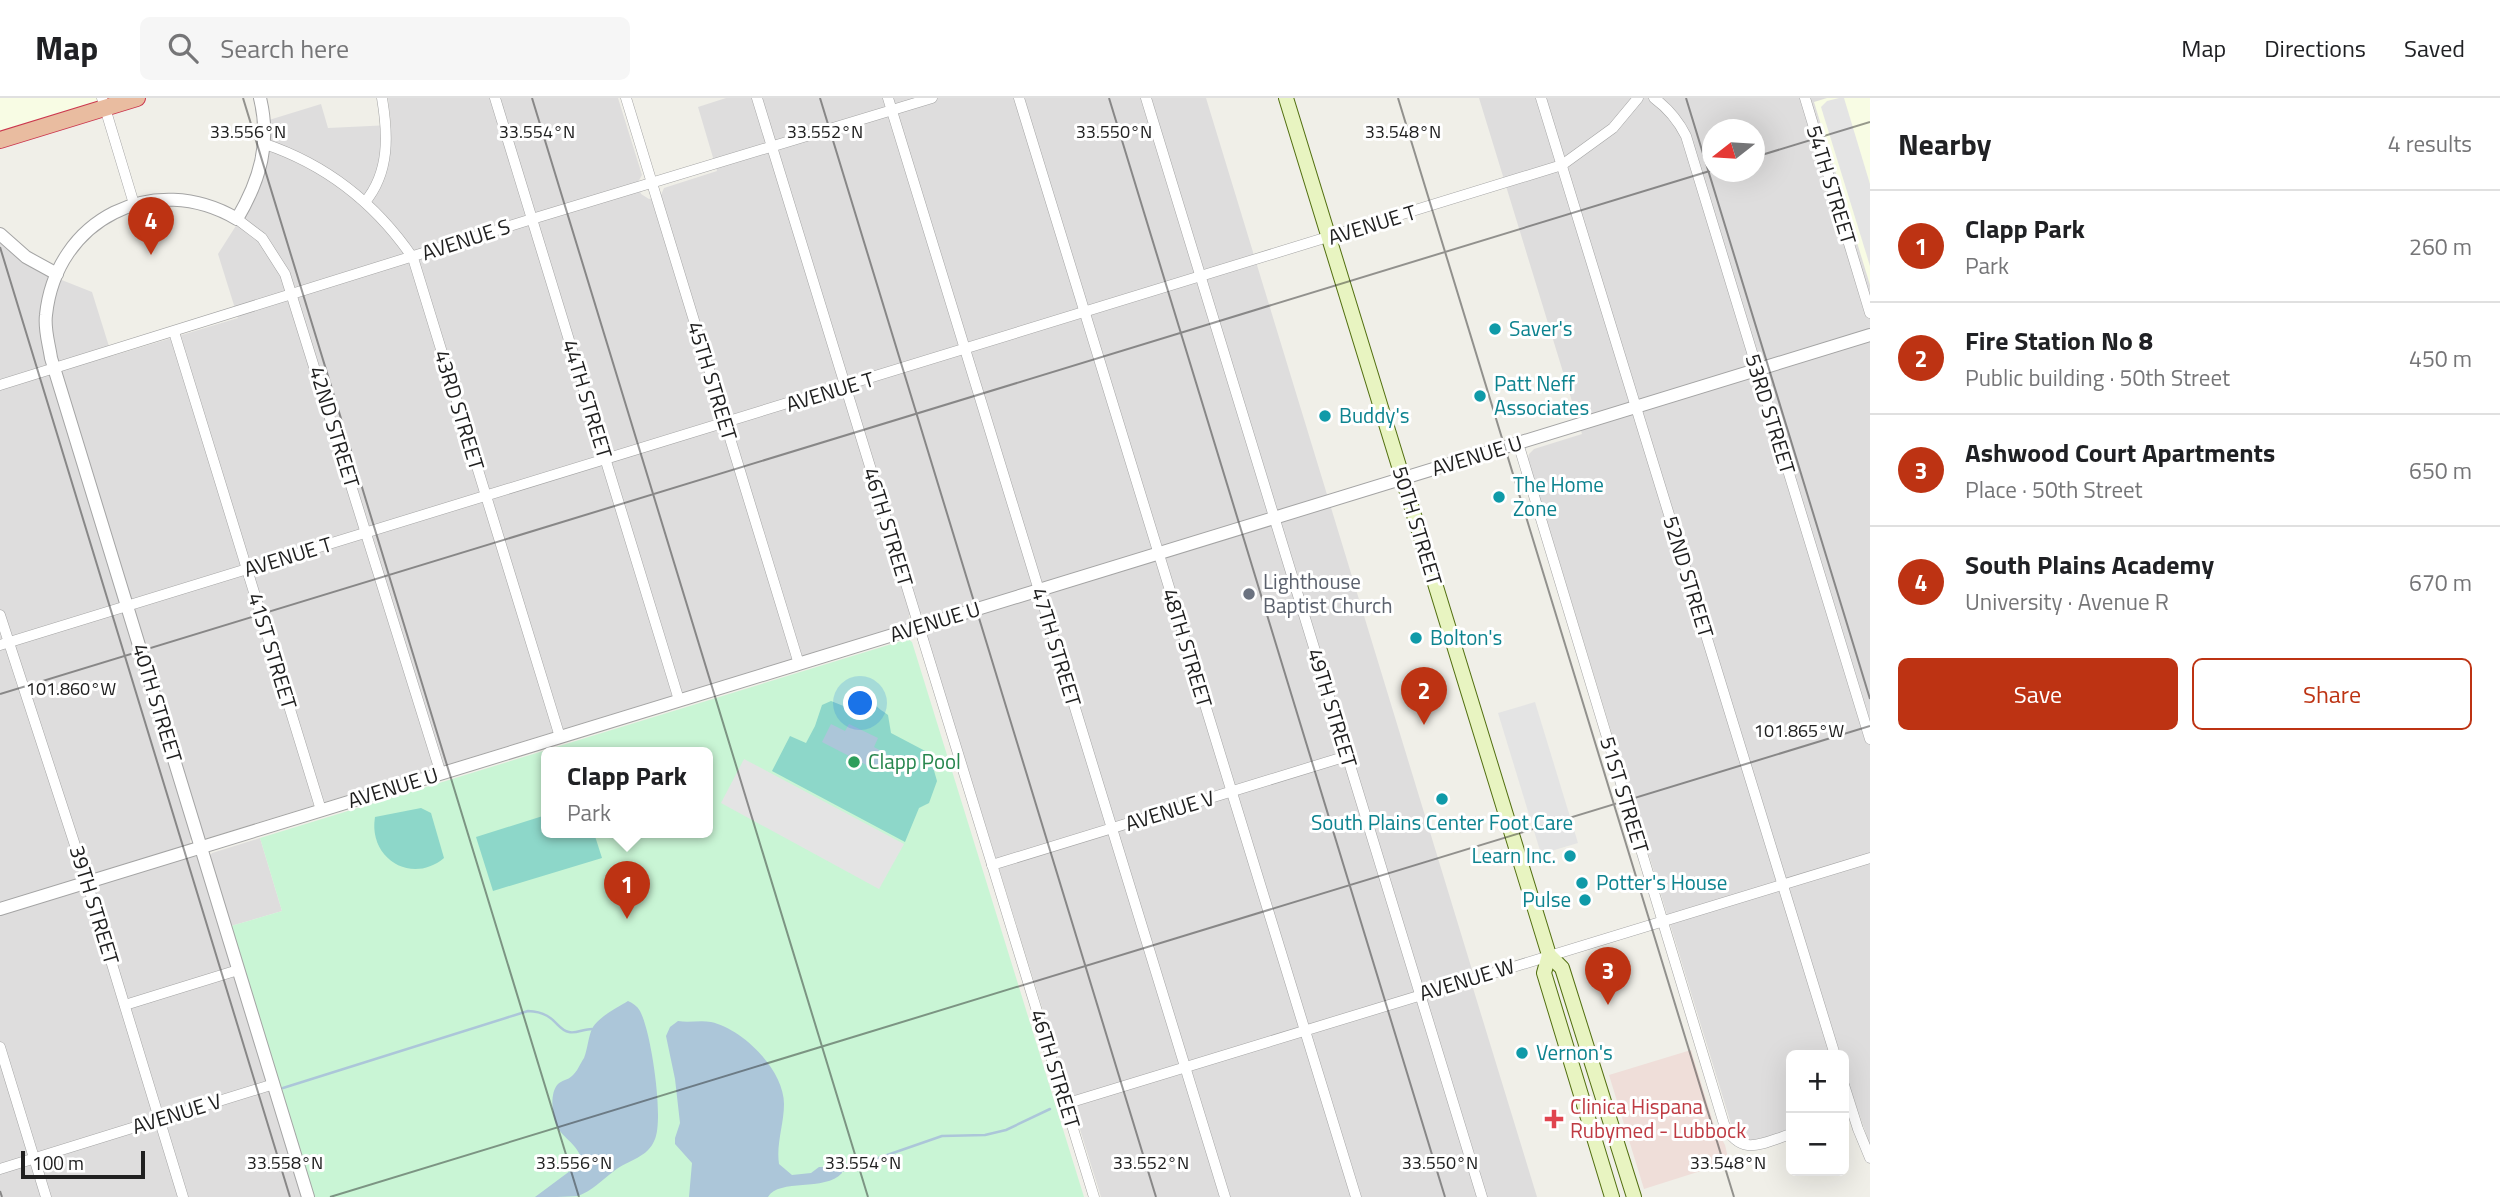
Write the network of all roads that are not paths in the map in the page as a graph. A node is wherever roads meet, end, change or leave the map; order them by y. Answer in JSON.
{"nodes":[{"id":1,"x":136,"y":98,"type":"edge"},
{"id":2,"x":260,"y":98,"type":"edge"},
{"id":3,"x":382,"y":98,"type":"edge"},
{"id":4,"x":495,"y":98,"type":"edge"},
{"id":5,"x":626,"y":98,"type":"edge"},
{"id":6,"x":757,"y":98,"type":"edge"},
{"id":7,"x":888,"y":98,"type":"edge"},
{"id":8,"x":932,"y":98,"type":"edge"},
{"id":9,"x":1019,"y":98,"type":"edge"},
{"id":10,"x":1146,"y":98,"type":"edge"},
{"id":11,"x":1286,"y":98,"type":"edge"},
{"id":12,"x":1541,"y":98,"type":"edge"},
{"id":13,"x":1638,"y":98,"type":"edge"},
{"id":14,"x":1654,"y":98,"type":"edge"},
{"id":15,"x":1805,"y":98,"type":"edge"},
{"id":16,"x":103,"y":103,"type":"edge"},
{"id":17,"x":892,"y":110,"type":"junction"},
{"id":18,"x":0,"y":140,"type":"edge"},
{"id":19,"x":265,"y":144,"type":"junction"},
{"id":20,"x":772,"y":146,"type":"junction"},
{"id":21,"x":1562,"y":165,"type":"junction"},
{"id":22,"x":652,"y":182,"type":"junction"},
{"id":23,"x":365,"y":202,"type":"junction"},
{"id":24,"x":134,"y":204,"type":"junction"},
{"id":25,"x":237,"y":219,"type":"junction"},
{"id":26,"x":532,"y":219,"type":"junction"},
{"id":27,"x":0,"y":234,"type":"edge"},
{"id":28,"x":1329,"y":238,"type":"junction"},
{"id":29,"x":413,"y":258,"type":"junction"},
{"id":30,"x":57,"y":274,"type":"junction"},
{"id":31,"x":1201,"y":277,"type":"junction"},
{"id":32,"x":293,"y":295,"type":"junction"},
{"id":33,"x":1085,"y":313,"type":"junction"},
{"id":34,"x":1870,"y":313,"type":"edge"},
{"id":35,"x":174,"y":332,"type":"junction"},
{"id":36,"x":1870,"y":335,"type":"edge"},
{"id":37,"x":965,"y":350,"type":"junction"},
{"id":38,"x":54,"y":368,"type":"junction"},
{"id":39,"x":1757,"y":370,"type":"junction"},
{"id":40,"x":0,"y":385,"type":"edge"},
{"id":41,"x":846,"y":387,"type":"junction"},
{"id":42,"x":1636,"y":407,"type":"junction"},
{"id":43,"x":725,"y":424,"type":"junction"},
{"id":44,"x":1518,"y":443,"type":"junction"},
{"id":45,"x":606,"y":460,"type":"junction"},
{"id":46,"x":1403,"y":479,"type":"junction"},
{"id":47,"x":486,"y":496,"type":"junction"},
{"id":48,"x":1274,"y":518,"type":"junction"},
{"id":49,"x":366,"y":533,"type":"junction"},
{"id":50,"x":1158,"y":554,"type":"junction"},
{"id":51,"x":247,"y":569,"type":"junction"},
{"id":52,"x":1039,"y":590,"type":"junction"},
{"id":53,"x":127,"y":606,"type":"junction"},
{"id":54,"x":0,"y":615,"type":"edge"},
{"id":55,"x":919,"y":627,"type":"junction"},
{"id":56,"x":4,"y":644,"type":"edge"},
{"id":57,"x":799,"y":664,"type":"junction"},
{"id":58,"x":679,"y":701,"type":"junction"},
{"id":59,"x":560,"y":737,"type":"junction"},
{"id":60,"x":1870,"y":739,"type":"edge"},
{"id":61,"x":1347,"y":756,"type":"junction"},
{"id":62,"x":441,"y":774,"type":"junction"},
{"id":63,"x":1231,"y":792,"type":"junction"},
{"id":64,"x":321,"y":810,"type":"junction"},
{"id":65,"x":1112,"y":828,"type":"junction"},
{"id":66,"x":201,"y":847,"type":"junction"},
{"id":67,"x":1870,"y":858,"type":"edge"},
{"id":68,"x":992,"y":865,"type":"junction"},
{"id":69,"x":87,"y":882,"type":"junction"},
{"id":70,"x":1783,"y":885,"type":"junction"},
{"id":71,"x":0,"y":909,"type":"edge"},
{"id":72,"x":1662,"y":921,"type":"junction"},
{"id":73,"x":1549,"y":955,"type":"junction"},
{"id":74,"x":238,"y":970,"type":"junction"},
{"id":75,"x":1420,"y":994,"type":"junction"},
{"id":76,"x":125,"y":1005,"type":"junction"},
{"id":77,"x":1304,"y":1030,"type":"junction"},
{"id":78,"x":0,"y":1047,"type":"edge"},
{"id":79,"x":1833,"y":1050,"type":"edge"},
{"id":80,"x":1185,"y":1067,"type":"junction"},
{"id":81,"x":274,"y":1084,"type":"junction"},
{"id":82,"x":1065,"y":1104,"type":"junction"},
{"id":83,"x":160,"y":1119,"type":"junction"},
{"id":84,"x":1849,"y":1119,"type":"edge"},
{"id":85,"x":1786,"y":1136,"type":"edge"},
{"id":86,"x":34,"y":1158,"type":"junction"},
{"id":87,"x":1870,"y":1158,"type":"edge"},
{"id":88,"x":0,"y":1169,"type":"edge"},
{"id":89,"x":46,"y":1197,"type":"edge"},
{"id":90,"x":183,"y":1197,"type":"edge"},
{"id":91,"x":308,"y":1197,"type":"edge"},
{"id":92,"x":1094,"y":1197,"type":"edge"},
{"id":93,"x":1225,"y":1197,"type":"edge"},
{"id":94,"x":1356,"y":1197,"type":"edge"},
{"id":95,"x":1482,"y":1197,"type":"edge"},
{"id":96,"x":1612,"y":1197,"type":"edge"},
{"id":97,"x":1634,"y":1197,"type":"edge"}],
"edges":[{"from":1,"to":16,"type":"highway"},
{"from":2,"to":19,"type":"street"},
{"from":3,"to":23,"type":"street"},
{"from":4,"to":26,"type":"street","name":"44TH STREET"},
{"from":5,"to":22,"type":"street","name":"45TH STREET"},
{"from":6,"to":20,"type":"street","name":"46TH STREET"},
{"from":7,"to":17,"type":"street","name":"47TH STREET"},
{"from":8,"to":17,"type":"street","name":"AVENUE S"},
{"from":9,"to":33,"type":"street","name":"48TH STREET"},
{"from":10,"to":31,"type":"street","name":"49TH STREET"},
{"from":11,"to":28,"type":"main road","name":"50TH STREET"},
{"from":12,"to":21,"type":"street","name":"52ND STREET"},
{"from":13,"to":21,"type":"street","name":"AVENUE T"},
{"from":14,"to":39,"type":"street","name":"53RD STREET"},
{"from":15,"to":34,"type":"street","name":"54TH STREET"},
{"from":16,"to":18,"type":"highway"},
{"from":16,"to":24,"type":"street"},
{"from":17,"to":20,"type":"street","name":"AVENUE S"},
{"from":17,"to":37,"type":"street","name":"47TH STREET"},
{"from":19,"to":23,"type":"street","name":"43RD STREET"},
{"from":19,"to":25,"type":"street"},
{"from":20,"to":22,"type":"street","name":"AVENUE S"},
{"from":20,"to":41,"type":"street","name":"46TH STREET"},
{"from":21,"to":28,"type":"street","name":"AVENUE T"},
{"from":21,"to":42,"type":"street","name":"52ND STREET"},
{"from":22,"to":26,"type":"street","name":"AVENUE S"},
{"from":22,"to":43,"type":"street","name":"45TH STREET"},
{"from":23,"to":29,"type":"street","name":"43RD STREET"},
{"from":24,"to":25,"type":"street","name":"40TH STREET"},
{"from":24,"to":30,"type":"street","name":"40TH STREET"},
{"from":25,"to":32,"type":"street","name":"42ND STREET"},
{"from":26,"to":29,"type":"street","name":"AVENUE S"},
{"from":26,"to":45,"type":"street","name":"44TH STREET"},
{"from":27,"to":30,"type":"street"},
{"from":28,"to":31,"type":"street","name":"AVENUE T"},
{"from":28,"to":46,"type":"main road","name":"50TH STREET"},
{"from":29,"to":32,"type":"street","name":"AVENUE S"},
{"from":29,"to":47,"type":"street","name":"43RD STREET"},
{"from":30,"to":38,"type":"street","name":"40TH STREET"},
{"from":31,"to":33,"type":"street","name":"AVENUE T"},
{"from":31,"to":48,"type":"street","name":"49TH STREET"},
{"from":32,"to":35,"type":"street","name":"AVENUE S"},
{"from":32,"to":49,"type":"street","name":"42ND STREET"},
{"from":33,"to":37,"type":"street","name":"AVENUE T"},
{"from":33,"to":50,"type":"street","name":"48TH STREET"},
{"from":35,"to":38,"type":"street","name":"AVENUE S"},
{"from":35,"to":51,"type":"street","name":"41ST STREET"},
{"from":36,"to":39,"type":"street","name":"AVENUE U"},
{"from":37,"to":41,"type":"street","name":"AVENUE T"},
{"from":37,"to":52,"type":"street","name":"47TH STREET"},
{"from":38,"to":40,"type":"street","name":"AVENUE S"},
{"from":38,"to":53,"type":"street","name":"40TH STREET"},
{"from":39,"to":42,"type":"street","name":"AVENUE U"},
{"from":39,"to":60,"type":"street","name":"53RD STREET"},
{"from":41,"to":43,"type":"street","name":"AVENUE T"},
{"from":41,"to":55,"type":"street","name":"46TH STREET"},
{"from":42,"to":44,"type":"street","name":"AVENUE U"},
{"from":42,"to":70,"type":"street","name":"52ND STREET"},
{"from":43,"to":45,"type":"street","name":"AVENUE T"},
{"from":43,"to":57,"type":"street","name":"45TH STREET"},
{"from":44,"to":46,"type":"street","name":"AVENUE U"},
{"from":44,"to":72,"type":"street","name":"51ST STREET"},
{"from":45,"to":47,"type":"street","name":"AVENUE T"},
{"from":45,"to":58,"type":"street","name":"44TH STREET"},
{"from":46,"to":48,"type":"street","name":"AVENUE U"},
{"from":46,"to":73,"type":"main road","name":"50TH STREET"},
{"from":47,"to":49,"type":"street","name":"AVENUE T"},
{"from":47,"to":59,"type":"street","name":"43RD STREET"},
{"from":48,"to":50,"type":"street","name":"AVENUE U"},
{"from":48,"to":61,"type":"street","name":"49TH STREET"},
{"from":49,"to":51,"type":"street","name":"AVENUE T"},
{"from":49,"to":62,"type":"street","name":"42ND STREET"},
{"from":50,"to":52,"type":"street","name":"AVENUE U"},
{"from":50,"to":63,"type":"street","name":"48TH STREET"},
{"from":51,"to":53,"type":"street","name":"AVENUE T"},
{"from":51,"to":64,"type":"street","name":"41ST STREET"},
{"from":52,"to":55,"type":"street","name":"AVENUE U"},
{"from":52,"to":65,"type":"street","name":"47TH STREET"},
{"from":53,"to":56,"type":"street","name":"AVENUE T"},
{"from":53,"to":66,"type":"street","name":"40TH STREET"},
{"from":54,"to":56,"type":"street","name":"39TH STREET"},
{"from":55,"to":57,"type":"street","name":"AVENUE U"},
{"from":55,"to":68,"type":"street","name":"46TH STREET"},
{"from":56,"to":69,"type":"street","name":"39TH STREET"},
{"from":57,"to":58,"type":"street","name":"AVENUE U"},
{"from":58,"to":59,"type":"street","name":"AVENUE U"},
{"from":59,"to":62,"type":"street","name":"AVENUE U"},
{"from":61,"to":63,"type":"street","name":"AVENUE V"},
{"from":61,"to":75,"type":"street","name":"49TH STREET"},
{"from":62,"to":64,"type":"street","name":"AVENUE U"},
{"from":63,"to":65,"type":"street","name":"AVENUE V"},
{"from":63,"to":77,"type":"street","name":"48TH STREET"},
{"from":64,"to":66,"type":"street","name":"AVENUE U"},
{"from":65,"to":68,"type":"street","name":"AVENUE V"},
{"from":65,"to":80,"type":"street","name":"47TH STREET"},
{"from":66,"to":69,"type":"street","name":"AVENUE U"},
{"from":66,"to":74,"type":"street","name":"40TH STREET"},
{"from":67,"to":70,"type":"street","name":"AVENUE W"},
{"from":68,"to":82,"type":"street","name":"46TH STREET"},
{"from":69,"to":71,"type":"street","name":"AVENUE U"},
{"from":69,"to":76,"type":"street","name":"39TH STREET"},
{"from":70,"to":72,"type":"street","name":"AVENUE W"},
{"from":70,"to":79,"type":"street","name":"52ND STREET"},
{"from":72,"to":73,"type":"street","name":"AVENUE W"},
{"from":72,"to":85,"type":"street","name":"51ST STREET"},
{"from":73,"to":75,"type":"street","name":"AVENUE W"},
{"from":73,"to":96,"type":"main road","name":"50TH STREET"},
{"from":73,"to":97,"type":"main road","name":"50TH STREET"},
{"from":74,"to":76,"type":"street"},
{"from":74,"to":81,"type":"street","name":"40TH STREET"},
{"from":75,"to":77,"type":"street","name":"AVENUE W"},
{"from":75,"to":95,"type":"street","name":"49TH STREET"},
{"from":76,"to":83,"type":"street","name":"39TH STREET"},
{"from":77,"to":80,"type":"street","name":"AVENUE W"},
{"from":77,"to":94,"type":"street","name":"48TH STREET"},
{"from":78,"to":86,"type":"street"},
{"from":80,"to":82,"type":"street","name":"AVENUE W"},
{"from":80,"to":93,"type":"street","name":"47TH STREET"},
{"from":81,"to":83,"type":"street","name":"AVENUE V"},
{"from":81,"to":91,"type":"street","name":"40TH STREET"},
{"from":82,"to":92,"type":"street","name":"46TH STREET"},
{"from":83,"to":86,"type":"street","name":"AVENUE V"},
{"from":83,"to":90,"type":"street","name":"39TH STREET"},
{"from":84,"to":87,"type":"street"},
{"from":86,"to":88,"type":"street","name":"AVENUE V"},
{"from":86,"to":89,"type":"street"}]}
